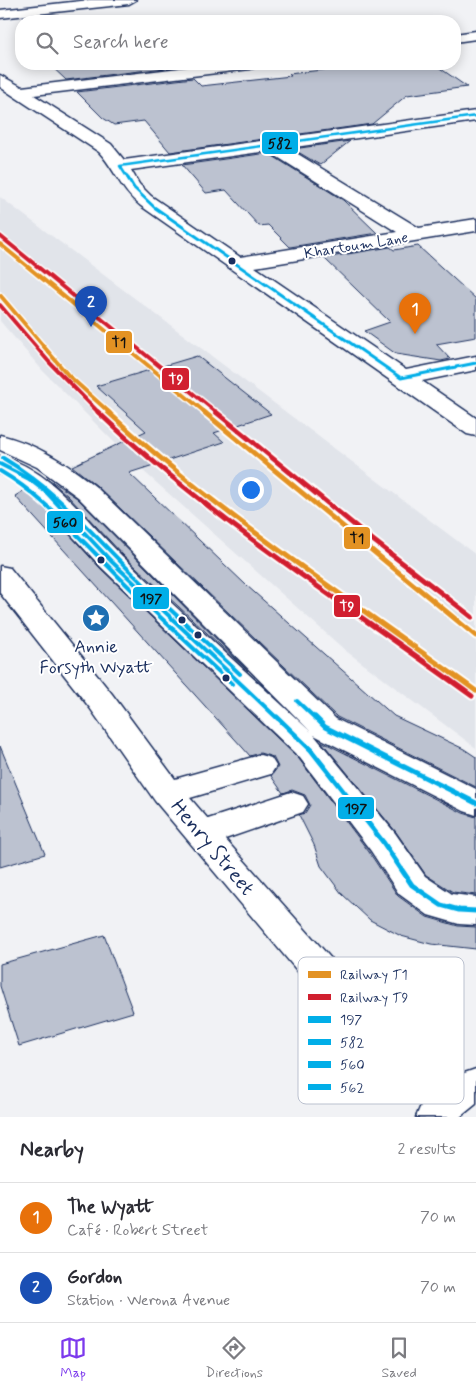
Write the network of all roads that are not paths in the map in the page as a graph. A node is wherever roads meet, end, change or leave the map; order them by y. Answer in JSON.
{"nodes":[{"id":1,"x":129,"y":0,"type":"edge"},
{"id":2,"x":0,"y":14,"type":"edge"},
{"id":3,"x":476,"y":35,"type":"edge"},
{"id":4,"x":461,"y":37,"type":"edge"},
{"id":5,"x":200,"y":70,"type":"edge"},
{"id":6,"x":0,"y":80,"type":"edge"},
{"id":7,"x":19,"y":92,"type":"junction"},
{"id":8,"x":476,"y":116,"type":"edge"},
{"id":9,"x":271,"y":145,"type":"junction"},
{"id":10,"x":120,"y":166,"type":"junction"},
{"id":11,"x":476,"y":225,"type":"edge"},
{"id":12,"x":416,"y":235,"type":"junction"},
{"id":13,"x":235,"y":264,"type":"junction"},
{"id":14,"x":476,"y":364,"type":"edge"},
{"id":15,"x":401,"y":378,"type":"junction"},
{"id":16,"x":476,"y":429,"type":"edge"},
{"id":17,"x":0,"y":442,"type":"edge"},
{"id":18,"x":0,"y":464,"type":"edge"},
{"id":19,"x":0,"y":574,"type":"edge"},
{"id":20,"x":260,"y":766,"type":"dead end"},
{"id":21,"x":167,"y":793,"type":"junction"},
{"id":22,"x":476,"y":803,"type":"edge"},
{"id":23,"x":290,"y":804,"type":"dead end"},
{"id":24,"x":201,"y":834,"type":"junction"},
{"id":25,"x":476,"y":911,"type":"edge"},
{"id":26,"x":307,"y":957,"type":"edge"}],
"edges":[{"from":1,"to":2,"type":"street"},
{"from":3,"to":4,"type":"street"},
{"from":5,"to":7,"type":"street"},
{"from":6,"to":7,"type":"street"},
{"from":7,"to":10,"type":"street"},
{"from":8,"to":9,"type":"street"},
{"from":9,"to":10,"type":"street"},
{"from":9,"to":12,"type":"street"},
{"from":10,"to":13,"type":"street"},
{"from":11,"to":12,"type":"street","name":"Khartoum Lane"},
{"from":12,"to":13,"type":"street","name":"Khartoum Lane"},
{"from":13,"to":15,"type":"street"},
{"from":14,"to":15,"type":"street"},
{"from":15,"to":16,"type":"street"},
{"from":17,"to":22,"type":"street"},
{"from":18,"to":25,"type":"street"},
{"from":19,"to":21,"type":"street","name":"Henry Street"},
{"from":20,"to":21,"type":"street"},
{"from":21,"to":24,"type":"street","name":"Henry Street"},
{"from":23,"to":24,"type":"street"},
{"from":24,"to":26,"type":"street","name":"Henry Street"}]}
